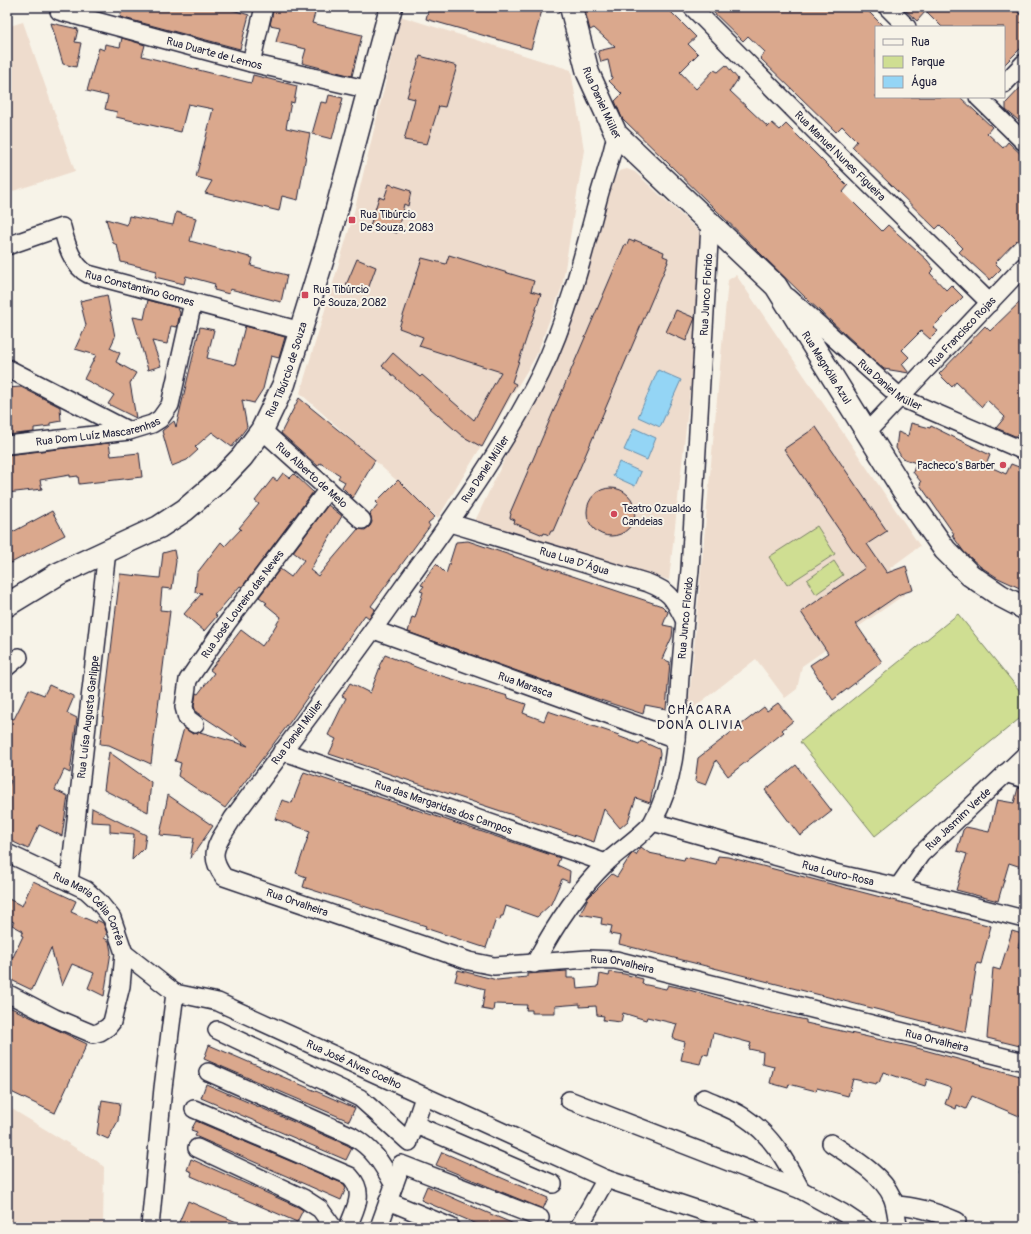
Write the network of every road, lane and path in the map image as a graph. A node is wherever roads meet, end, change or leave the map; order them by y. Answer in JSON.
{"nodes":[{"id":1,"x":264,"y":7,"type":"edge"},
{"id":2,"x":392,"y":7,"type":"edge"},
{"id":3,"x":571,"y":7,"type":"edge"},
{"id":4,"x":692,"y":7,"type":"edge"},
{"id":5,"x":886,"y":7,"type":"edge"},
{"id":6,"x":59,"y":11,"type":"dead end"},
{"id":7,"x":906,"y":26,"type":"edge"},
{"id":8,"x":251,"y":63,"type":"junction"},
{"id":9,"x":1024,"y":63,"type":"edge"},
{"id":10,"x":1005,"y":83,"type":"edge"},
{"id":11,"x":370,"y":90,"type":"junction"},
{"id":12,"x":985,"y":99,"type":"edge"},
{"id":13,"x":616,"y":134,"type":"junction"},
{"id":14,"x":1024,"y":142,"type":"edge"},
{"id":15,"x":710,"y":225,"type":"junction"},
{"id":16,"x":7,"y":246,"type":"edge"},
{"id":17,"x":1024,"y":266,"type":"edge"},
{"id":18,"x":776,"y":286,"type":"junction"},
{"id":19,"x":193,"y":302,"type":"junction"},
{"id":20,"x":990,"y":303,"type":"junction"},
{"id":21,"x":301,"y":331,"type":"junction"},
{"id":22,"x":7,"y":368,"type":"edge"},
{"id":23,"x":901,"y":398,"type":"junction"},
{"id":24,"x":262,"y":430,"type":"junction"},
{"id":25,"x":129,"y":431,"type":"junction"},
{"id":26,"x":867,"y":432,"type":"junction"},
{"id":27,"x":7,"y":445,"type":"edge"},
{"id":28,"x":1024,"y":451,"type":"edge"},
{"id":29,"x":328,"y":489,"type":"junction"},
{"id":30,"x":362,"y":520,"type":"dead end"},
{"id":31,"x":450,"y":523,"type":"junction"},
{"id":32,"x":107,"y":551,"type":"junction"},
{"id":33,"x":7,"y":604,"type":"edge"},
{"id":34,"x":1024,"y":608,"type":"edge"},
{"id":35,"x":684,"y":619,"type":"junction"},
{"id":36,"x":374,"y":630,"type":"junction"},
{"id":37,"x":196,"y":724,"type":"dead end"},
{"id":38,"x":676,"y":739,"type":"junction"},
{"id":39,"x":282,"y":751,"type":"junction"},
{"id":40,"x":1024,"y":756,"type":"edge"},
{"id":41,"x":1005,"y":773,"type":"junction"},
{"id":42,"x":1024,"y":779,"type":"edge"},
{"id":43,"x":653,"y":822,"type":"junction"},
{"id":44,"x":7,"y":853,"type":"edge"},
{"id":45,"x":606,"y":863,"type":"junction"},
{"id":46,"x":224,"y":877,"type":"joint"},
{"id":47,"x":69,"y":882,"type":"junction"},
{"id":48,"x":898,"y":887,"type":"junction"},
{"id":49,"x":1024,"y":919,"type":"edge"},
{"id":50,"x":124,"y":953,"type":"junction"},
{"id":51,"x":534,"y":964,"type":"junction"},
{"id":52,"x":175,"y":993,"type":"junction"},
{"id":53,"x":7,"y":994,"type":"edge"},
{"id":54,"x":217,"y":1030,"type":"dead end"},
{"id":55,"x":1024,"y":1062,"type":"edge"},
{"id":56,"x":208,"y":1072,"type":"dead end"},
{"id":57,"x":424,"y":1097,"type":"junction"},
{"id":58,"x":704,"y":1098,"type":"dead end"},
{"id":59,"x":569,"y":1100,"type":"dead end"},
{"id":60,"x":194,"y":1109,"type":"dead end"},
{"id":61,"x":416,"y":1125,"type":"junction"},
{"id":62,"x":409,"y":1142,"type":"junction"},
{"id":63,"x":831,"y":1143,"type":"dead end"},
{"id":64,"x":196,"y":1148,"type":"dead end"},
{"id":65,"x":401,"y":1164,"type":"junction"},
{"id":66,"x":606,"y":1179,"type":"junction"},
{"id":67,"x":553,"y":1184,"type":"dead end"},
{"id":68,"x":394,"y":1185,"type":"junction"},
{"id":69,"x":801,"y":1190,"type":"junction"},
{"id":70,"x":388,"y":1201,"type":"junction"},
{"id":71,"x":895,"y":1205,"type":"junction"},
{"id":72,"x":540,"y":1218,"type":"dead end"},
{"id":73,"x":957,"y":1221,"type":"dead end"},
{"id":74,"x":150,"y":1227,"type":"edge"},
{"id":75,"x":333,"y":1227,"type":"edge"},
{"id":76,"x":348,"y":1227,"type":"edge"},
{"id":77,"x":379,"y":1227,"type":"edge"},
{"id":78,"x":451,"y":1227,"type":"edge"},
{"id":79,"x":580,"y":1227,"type":"edge"},
{"id":80,"x":750,"y":1227,"type":"edge"},
{"id":81,"x":864,"y":1227,"type":"edge"},
{"id":82,"x":899,"y":1227,"type":"edge"}],
"edges":[{"from":1,"to":8,"type":"street"},
{"from":2,"to":11,"type":"street","name":"Rua Tibúrcio de Souza"},
{"from":3,"to":13,"type":"street","name":"Rua Daniel Müller"},
{"from":4,"to":20,"type":"street","name":"Rua Manuel Nunes Figueira"},
{"from":5,"to":7,"type":"street"},
{"from":6,"to":8,"type":"street","name":"Rua Duarte de Lemos"},
{"from":8,"to":11,"type":"street","name":"Rua Duarte de Lemos"},
{"from":9,"to":10,"type":"street"},
{"from":11,"to":21,"type":"street","name":"Rua Tibúrcio de Souza"},
{"from":12,"to":14,"type":"street"},
{"from":13,"to":15,"type":"street","name":"Rua Magnólia Azul"},
{"from":13,"to":31,"type":"street","name":"Rua Daniel Müller"},
{"from":15,"to":18,"type":"street","name":"Rua Magnólia Azul"},
{"from":15,"to":35,"type":"street","name":"Rua Junco Florido"},
{"from":16,"to":19,"type":"street","name":"Rua Constantino Gomes"},
{"from":17,"to":20,"type":"street","name":"Rua Francisco Rojas"},
{"from":18,"to":23,"type":"street","name":"Rua Daniel Müller"},
{"from":18,"to":26,"type":"street","name":"Rua Magnólia Azul"},
{"from":19,"to":21,"type":"street","name":"Rua Constantino Gomes"},
{"from":19,"to":25,"type":"street","name":"Rua Dom Luíz Mascarenhas"},
{"from":20,"to":23,"type":"street","name":"Rua Francisco Rojas"},
{"from":21,"to":24,"type":"street","name":"Rua Tibúrcio de Souza"},
{"from":22,"to":25,"type":"street"},
{"from":23,"to":26,"type":"street","name":"Rua Francisco Rojas"},
{"from":23,"to":28,"type":"street","name":"Rua Daniel Müller"},
{"from":24,"to":29,"type":"street","name":"Rua Alberto de Melo"},
{"from":24,"to":32,"type":"street","name":"Rua Tibúrcio de Souza"},
{"from":25,"to":27,"type":"street","name":"Rua Dom Luíz Mascarenhas"},
{"from":26,"to":34,"type":"street","name":"Rua Magnólia Azul"},
{"from":29,"to":30,"type":"street","name":"Rua Alberto de Melo"},
{"from":29,"to":37,"type":"street","name":"Rua José Loureiro das Neves"},
{"from":31,"to":35,"type":"street","name":"Rua Lua D´Água"},
{"from":31,"to":36,"type":"street","name":"Rua Daniel Müller"},
{"from":32,"to":33,"type":"street","name":"Rua Tibúrcio de Souza"},
{"from":32,"to":47,"type":"street","name":"Rua Luísa Augusta Garlippe"},
{"from":35,"to":38,"type":"street","name":"Rua Junco Florido"},
{"from":36,"to":38,"type":"street","name":"Rua Marasca"},
{"from":36,"to":39,"type":"street","name":"Rua Daniel Müller"},
{"from":38,"to":43,"type":"street","name":"Rua Junco Florido"},
{"from":39,"to":45,"type":"street","name":"Rua das Margaridas dos Campos"},
{"from":39,"to":46,"type":"street","name":"Rua Daniel Müller"},
{"from":40,"to":41,"type":"street","name":"Rua Jasmim Verde"},
{"from":41,"to":42,"type":"street"},
{"from":41,"to":48,"type":"street","name":"Rua Jasmim Verde"},
{"from":43,"to":45,"type":"street","name":"Rua Junco Florido"},
{"from":43,"to":48,"type":"street","name":"Rua Louro-Rosa"},
{"from":44,"to":47,"type":"street","name":"Rua Maria Célia Corrêa"},
{"from":45,"to":51,"type":"street","name":"Rua Junco Florido"},
{"from":46,"to":51,"type":"street","name":"Rua Orvalheira"},
{"from":47,"to":50,"type":"street","name":"Rua Maria Célia Corrêa"},
{"from":48,"to":49,"type":"street","name":"Rua Louro-Rosa"},
{"from":50,"to":52,"type":"street"},
{"from":50,"to":53,"type":"street","name":"Rua Maria Célia Corrêa"},
{"from":51,"to":55,"type":"street","name":"Rua Orvalheira"},
{"from":52,"to":57,"type":"street","name":"Rua José Alves Coelho"},
{"from":52,"to":74,"type":"street"},
{"from":54,"to":62,"type":"street"},
{"from":56,"to":68,"type":"street"},
{"from":57,"to":61,"type":"street"},
{"from":57,"to":66,"type":"street","name":"Rua José Alves Coelho"},
{"from":58,"to":69,"type":"street"},
{"from":59,"to":69,"type":"street"},
{"from":60,"to":76,"type":"street"},
{"from":61,"to":62,"type":"street"},
{"from":61,"to":67,"type":"street"},
{"from":62,"to":65,"type":"street"},
{"from":63,"to":71,"type":"street"},
{"from":64,"to":75,"type":"street"},
{"from":65,"to":68,"type":"street"},
{"from":65,"to":72,"type":"street"},
{"from":66,"to":79,"type":"street"},
{"from":66,"to":80,"type":"street","name":"Rua José Alves Coelho"},
{"from":68,"to":70,"type":"street"},
{"from":69,"to":81,"type":"street"},
{"from":70,"to":77,"type":"street"},
{"from":70,"to":78,"type":"street"},
{"from":71,"to":73,"type":"street"},
{"from":71,"to":82,"type":"street"}]}
